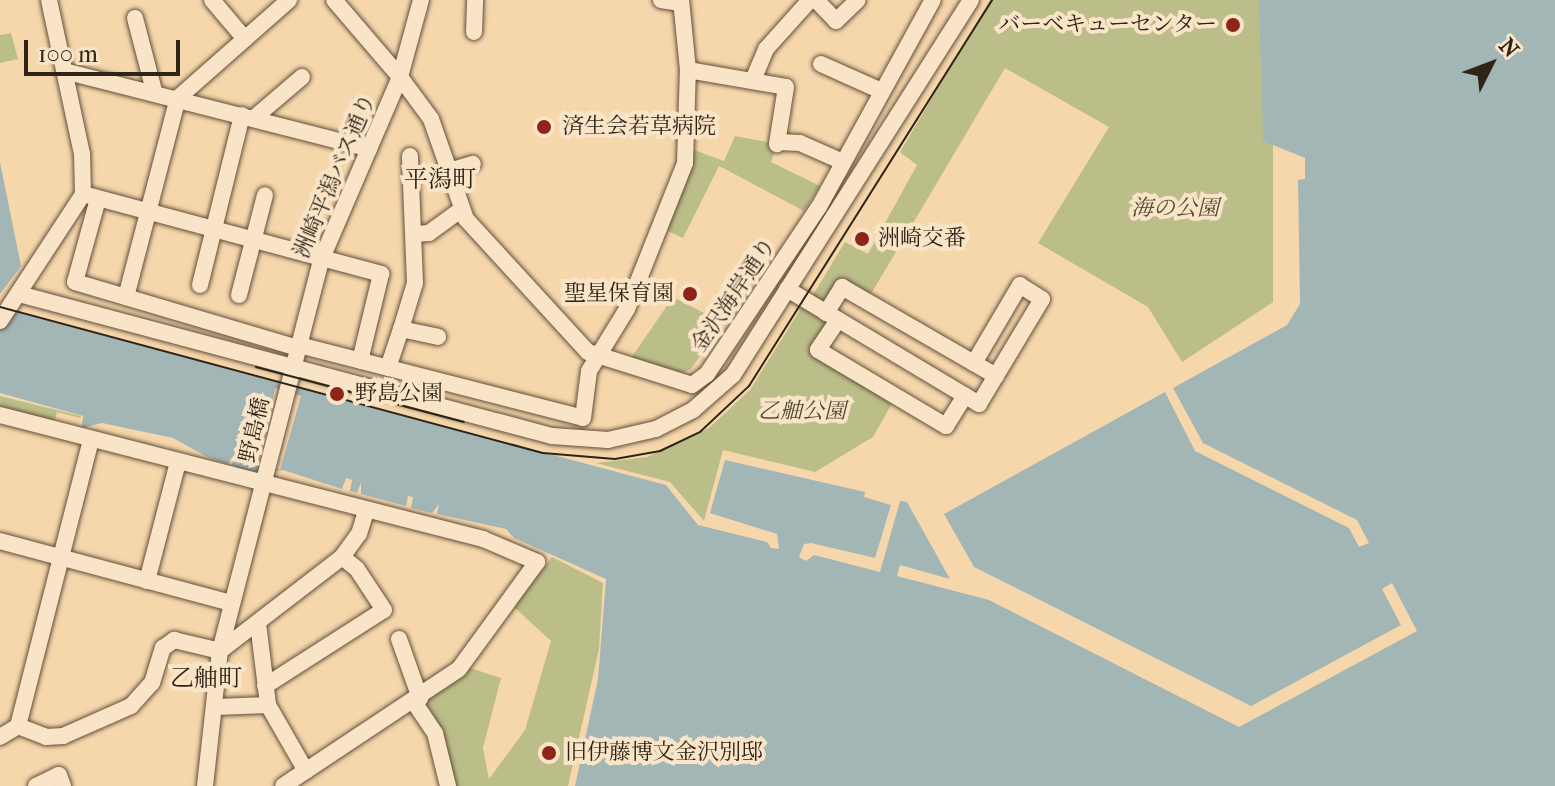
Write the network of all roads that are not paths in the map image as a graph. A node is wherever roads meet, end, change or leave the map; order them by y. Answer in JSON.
{"nodes":[{"id":1,"x":49,"y":0,"type":"edge"},
{"id":2,"x":212,"y":0,"type":"edge"},
{"id":3,"x":289,"y":0,"type":"edge"},
{"id":4,"x":334,"y":0,"type":"edge"},
{"id":5,"x":421,"y":0,"type":"edge"},
{"id":6,"x":475,"y":0,"type":"edge"},
{"id":7,"x":661,"y":0,"type":"edge"},
{"id":8,"x":810,"y":0,"type":"edge"},
{"id":9,"x":816,"y":0,"type":"edge"},
{"id":10,"x":858,"y":0,"type":"edge"},
{"id":11,"x":933,"y":0,"type":"edge"},
{"id":12,"x":971,"y":0,"type":"edge"},
{"id":13,"x":681,"y":2,"type":"edge"},
{"id":14,"x":135,"y":18,"type":"dead end"},
{"id":15,"x":474,"y":32,"type":"dead end"},
{"id":16,"x":245,"y":39,"type":"junction"},
{"id":17,"x":821,"y":64,"type":"dead end"},
{"id":18,"x":688,"y":70,"type":"junction"},
{"id":19,"x":64,"y":71,"type":"junction"},
{"id":20,"x":302,"y":77,"type":"dead end"},
{"id":21,"x":400,"y":77,"type":"junction"},
{"id":22,"x":753,"y":80,"type":"junction"},
{"id":23,"x":879,"y":90,"type":"junction"},
{"id":24,"x":154,"y":91,"type":"junction"},
{"id":25,"x":178,"y":98,"type":"junction"},
{"id":26,"x":248,"y":116,"type":"junction"},
{"id":27,"x":369,"y":149,"type":"junction"},
{"id":28,"x":410,"y":156,"type":"dead end"},
{"id":29,"x":843,"y":162,"type":"junction"},
{"id":30,"x":473,"y":164,"type":"dead end"},
{"id":31,"x":446,"y":172,"type":"junction"},
{"id":32,"x":265,"y":195,"type":"dead end"},
{"id":33,"x":90,"y":197,"type":"junction"},
{"id":34,"x":461,"y":210,"type":"junction"},
{"id":35,"x":148,"y":212,"type":"junction"},
{"id":36,"x":214,"y":229,"type":"junction"},
{"id":37,"x":414,"y":234,"type":"junction"},
{"id":38,"x":255,"y":240,"type":"junction"},
{"id":39,"x":322,"y":258,"type":"junction"},
{"id":40,"x":200,"y":285,"type":"dead end"},
{"id":41,"x":787,"y":289,"type":"junction"},
{"id":42,"x":239,"y":295,"type":"dead end"},
{"id":43,"x":126,"y":297,"type":"junction"},
{"id":44,"x":15,"y":300,"type":"junction"},
{"id":45,"x":832,"y":316,"type":"junction"},
{"id":46,"x":0,"y":321,"type":"edge"},
{"id":47,"x":217,"y":321,"type":"junction"},
{"id":48,"x":996,"y":326,"type":"junction"},
{"id":49,"x":401,"y":329,"type":"junction"},
{"id":50,"x":438,"y":337,"type":"dead end"},
{"id":51,"x":1018,"y":340,"type":"junction"},
{"id":52,"x":212,"y":345,"type":"junction"},
{"id":53,"x":299,"y":347,"type":"junction"},
{"id":54,"x":597,"y":358,"type":"junction"},
{"id":55,"x":360,"y":361,"type":"junction"},
{"id":56,"x":974,"y":363,"type":"junction"},
{"id":57,"x":293,"y":367,"type":"junction"},
{"id":58,"x":388,"y":368,"type":"junction"},
{"id":59,"x":996,"y":376,"type":"junction"},
{"id":60,"x":965,"y":396,"type":"junction"},
{"id":61,"x":0,"y":415,"type":"edge"},
{"id":62,"x":91,"y":439,"type":"junction"},
{"id":63,"x":178,"y":462,"type":"junction"},
{"id":64,"x":265,"y":485,"type":"junction"},
{"id":65,"x":366,"y":511,"type":"junction"},
{"id":66,"x":0,"y":541,"type":"edge"},
{"id":67,"x":60,"y":557,"type":"junction"},
{"id":68,"x":342,"y":557,"type":"junction"},
{"id":69,"x":147,"y":581,"type":"junction"},
{"id":70,"x":232,"y":603,"type":"junction"},
{"id":71,"x":258,"y":623,"type":"junction"},
{"id":72,"x":399,"y":639,"type":"dead end"},
{"id":73,"x":220,"y":651,"type":"junction"},
{"id":74,"x":265,"y":686,"type":"junction"},
{"id":75,"x":417,"y":700,"type":"junction"},
{"id":76,"x":268,"y":705,"type":"junction"},
{"id":77,"x":215,"y":707,"type":"junction"},
{"id":78,"x":18,"y":726,"type":"junction"},
{"id":79,"x":0,"y":737,"type":"edge"},
{"id":80,"x":306,"y":771,"type":"junction"},
{"id":81,"x":36,"y":786,"type":"edge"},
{"id":82,"x":63,"y":786,"type":"edge"},
{"id":83,"x":205,"y":786,"type":"edge"},
{"id":84,"x":283,"y":786,"type":"edge"},
{"id":85,"x":448,"y":786,"type":"edge"}],
"edges":[{"from":1,"to":19,"type":"street"},
{"from":2,"to":16,"type":"street"},
{"from":3,"to":16,"type":"street"},
{"from":4,"to":21,"type":"street","name":"洲崎平潟バス通り"},
{"from":5,"to":21,"type":"street"},
{"from":6,"to":15,"type":"street"},
{"from":7,"to":13,"type":"street"},
{"from":8,"to":22,"type":"street"},
{"from":9,"to":10,"type":"street"},
{"from":11,"to":23,"type":"street","name":"金沢海岸通り"},
{"from":12,"to":41,"type":"street"},
{"from":13,"to":18,"type":"street"},
{"from":14,"to":24,"type":"street"},
{"from":16,"to":25,"type":"street"},
{"from":17,"to":23,"type":"street"},
{"from":18,"to":22,"type":"street"},
{"from":18,"to":54,"type":"street"},
{"from":19,"to":24,"type":"street"},
{"from":19,"to":33,"type":"street"},
{"from":20,"to":26,"type":"street"},
{"from":21,"to":27,"type":"street","name":"洲崎平潟バス通り"},
{"from":21,"to":31,"type":"street"},
{"from":22,"to":29,"type":"street"},
{"from":23,"to":29,"type":"street","name":"金沢海岸通り"},
{"from":24,"to":25,"type":"street"},
{"from":25,"to":26,"type":"street"},
{"from":25,"to":35,"type":"street"},
{"from":26,"to":27,"type":"street"},
{"from":26,"to":36,"type":"street"},
{"from":27,"to":39,"type":"street","name":"洲崎平潟バス通り"},
{"from":28,"to":37,"type":"street"},
{"from":29,"to":54,"type":"street","name":"金沢海岸通り"},
{"from":30,"to":31,"type":"street"},
{"from":31,"to":34,"type":"street"},
{"from":32,"to":38,"type":"street"},
{"from":33,"to":35,"type":"street"},
{"from":33,"to":43,"type":"street"},
{"from":33,"to":44,"type":"street"},
{"from":34,"to":37,"type":"street"},
{"from":34,"to":54,"type":"street"},
{"from":35,"to":36,"type":"street"},
{"from":35,"to":43,"type":"street"},
{"from":36,"to":38,"type":"street"},
{"from":36,"to":40,"type":"street"},
{"from":37,"to":49,"type":"street"},
{"from":38,"to":39,"type":"street"},
{"from":38,"to":42,"type":"street"},
{"from":39,"to":53,"type":"street","name":"洲崎平潟バス通り"},
{"from":39,"to":55,"type":"street"},
{"from":41,"to":45,"type":"street"},
{"from":41,"to":57,"type":"street"},
{"from":43,"to":47,"type":"street"},
{"from":44,"to":46,"type":"street"},
{"from":44,"to":52,"type":"street"},
{"from":45,"to":56,"type":"street"},
{"from":45,"to":60,"type":"street"},
{"from":45,"to":60,"type":"street"},
{"from":47,"to":52,"type":"street"},
{"from":47,"to":53,"type":"street"},
{"from":48,"to":51,"type":"street"},
{"from":48,"to":51,"type":"street"},
{"from":48,"to":56,"type":"street"},
{"from":49,"to":50,"type":"street"},
{"from":49,"to":58,"type":"street"},
{"from":51,"to":59,"type":"street"},
{"from":52,"to":57,"type":"street"},
{"from":53,"to":55,"type":"street"},
{"from":53,"to":57,"type":"street","name":"洲崎平潟バス通り"},
{"from":54,"to":58,"type":"street"},
{"from":55,"to":58,"type":"street"},
{"from":56,"to":59,"type":"street"},
{"from":57,"to":64,"type":"street","name":"野島橋"},
{"from":59,"to":60,"type":"street"},
{"from":61,"to":62,"type":"street"},
{"from":62,"to":63,"type":"street"},
{"from":62,"to":67,"type":"street"},
{"from":63,"to":64,"type":"street"},
{"from":63,"to":69,"type":"street"},
{"from":64,"to":65,"type":"street"},
{"from":64,"to":70,"type":"street","name":"野島橋"},
{"from":65,"to":68,"type":"street"},
{"from":65,"to":75,"type":"street"},
{"from":66,"to":67,"type":"street"},
{"from":67,"to":69,"type":"street"},
{"from":67,"to":78,"type":"street"},
{"from":68,"to":71,"type":"street"},
{"from":68,"to":74,"type":"street"},
{"from":69,"to":70,"type":"street"},
{"from":70,"to":73,"type":"street","name":"野島橋"},
{"from":71,"to":73,"type":"street"},
{"from":71,"to":74,"type":"street"},
{"from":72,"to":75,"type":"street"},
{"from":73,"to":77,"type":"street","name":"野島橋"},
{"from":73,"to":78,"type":"street"},
{"from":74,"to":76,"type":"street"},
{"from":75,"to":80,"type":"street"},
{"from":75,"to":85,"type":"street"},
{"from":76,"to":77,"type":"street"},
{"from":76,"to":80,"type":"street"},
{"from":77,"to":83,"type":"street","name":"野島橋"},
{"from":78,"to":79,"type":"street"},
{"from":80,"to":84,"type":"street"},
{"from":81,"to":82,"type":"street"}]}
